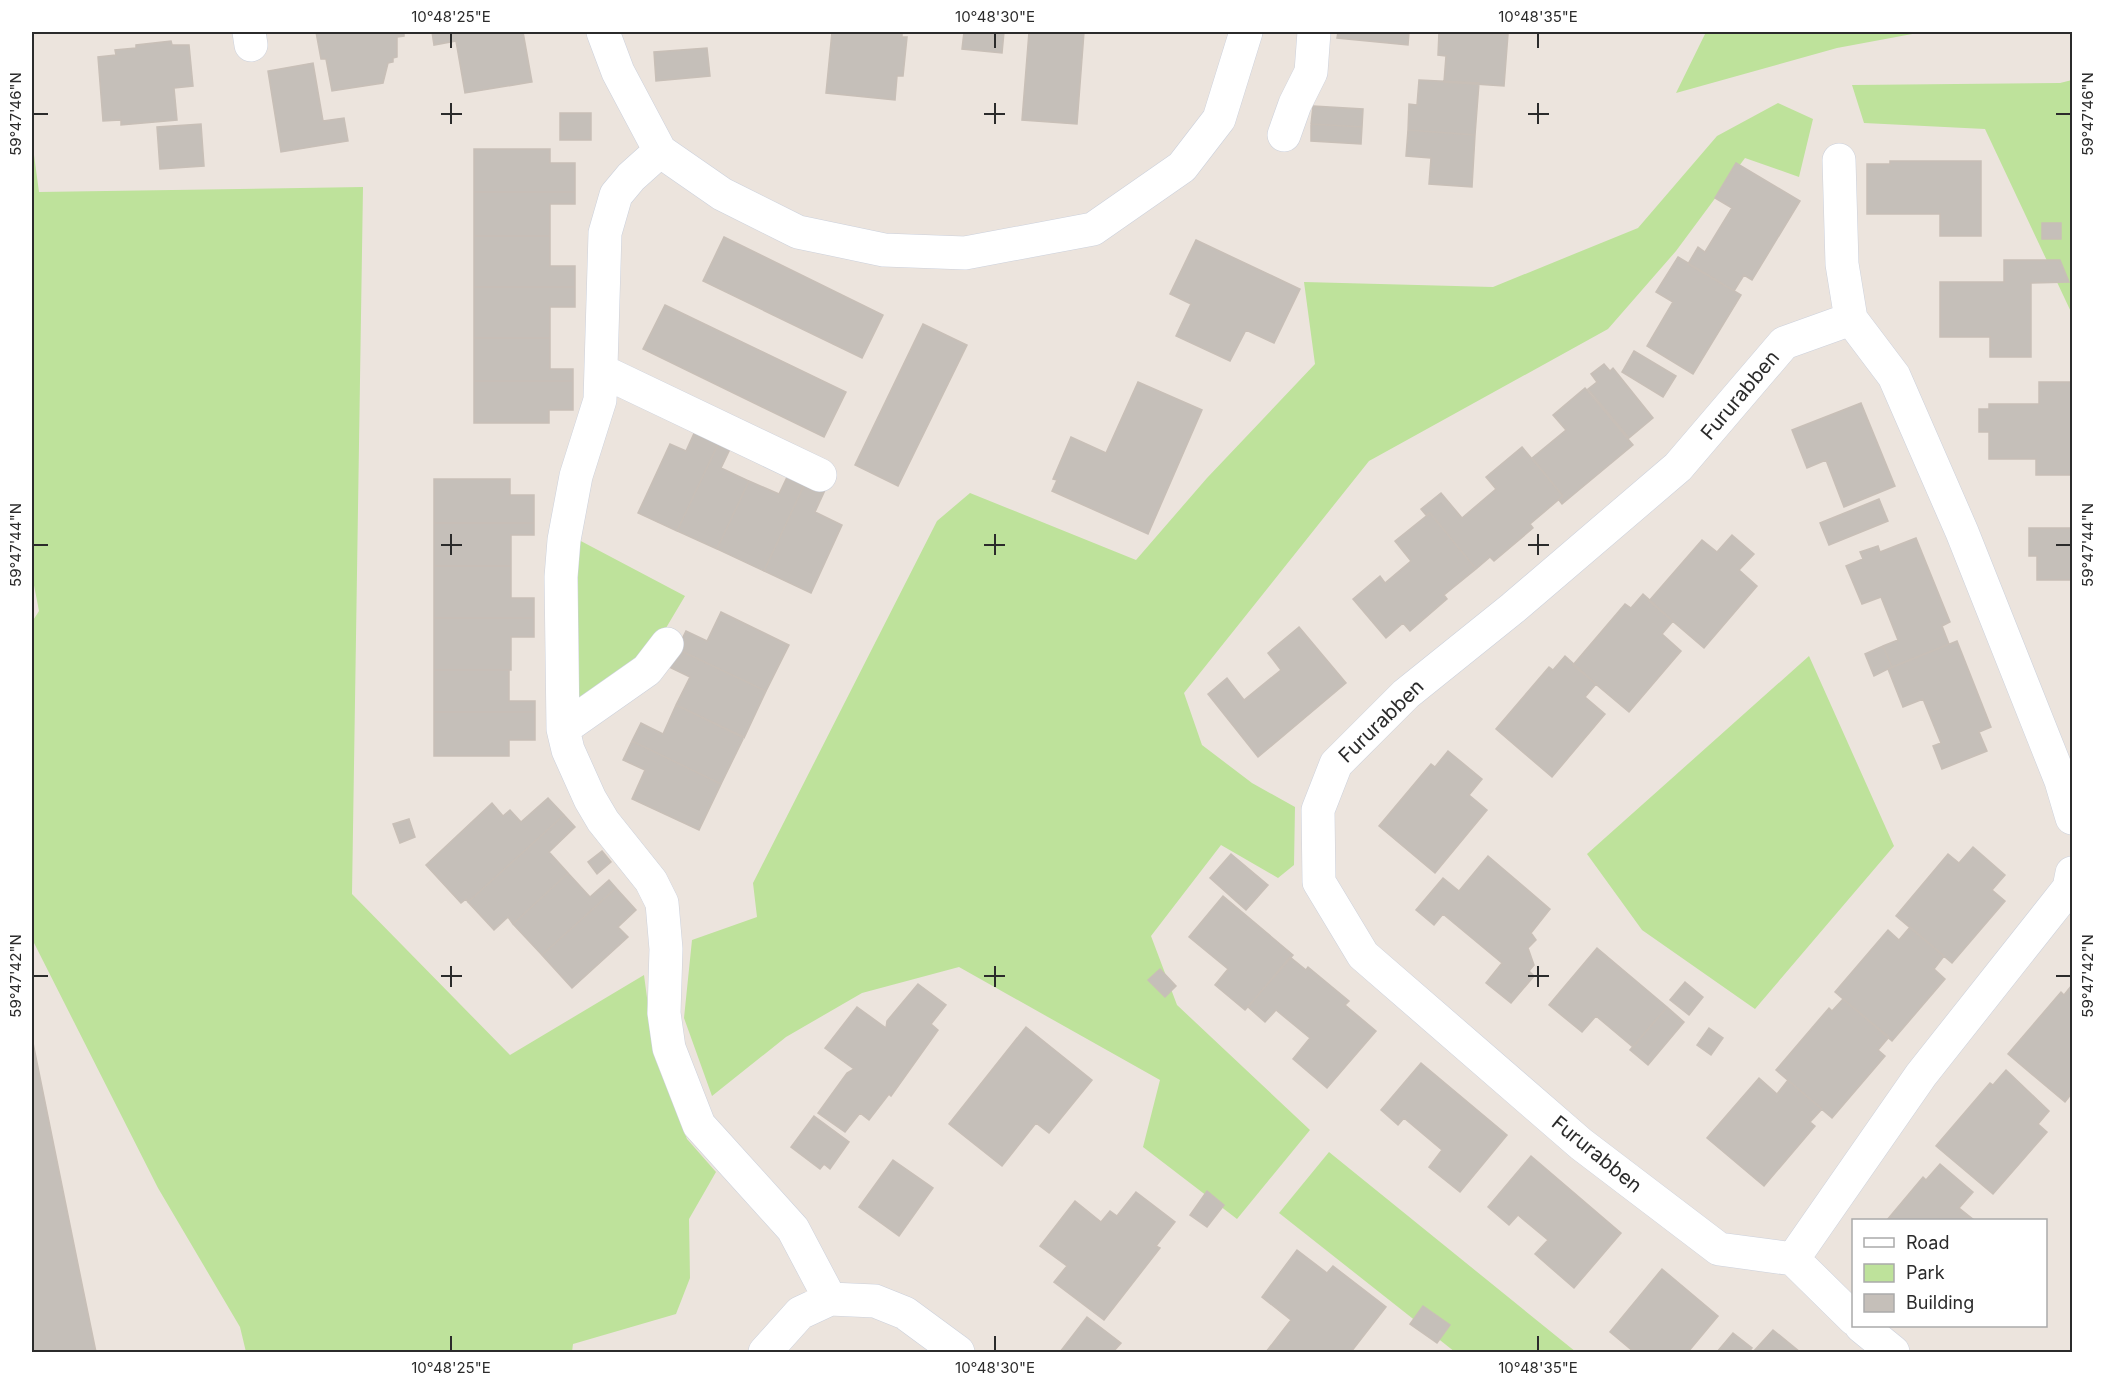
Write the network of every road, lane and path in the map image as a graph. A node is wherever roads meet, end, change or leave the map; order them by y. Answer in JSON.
{"nodes":[{"id":1,"x":603,"y":32,"type":"edge"},
{"id":2,"x":1246,"y":32,"type":"edge"},
{"id":3,"x":1314,"y":32,"type":"edge"},
{"id":4,"x":1284,"y":135,"type":"dead end"},
{"id":5,"x":660,"y":151,"type":"junction"},
{"id":6,"x":1839,"y":160,"type":"dead end"},
{"id":7,"x":1851,"y":320,"type":"junction"},
{"id":8,"x":602,"y":371,"type":"junction"},
{"id":9,"x":820,"y":475,"type":"dead end"},
{"id":10,"x":667,"y":644,"type":"dead end"},
{"id":11,"x":563,"y":729,"type":"junction"},
{"id":12,"x":2073,"y":818,"type":"edge"},
{"id":13,"x":2073,"y":873,"type":"edge"},
{"id":14,"x":1793,"y":1259,"type":"junction"},
{"id":15,"x":830,"y":1299,"type":"junction"},
{"id":16,"x":1852,"y":1317,"type":"edge"},
{"id":17,"x":1861,"y":1327,"type":"edge"},
{"id":18,"x":765,"y":1353,"type":"edge"},
{"id":19,"x":958,"y":1353,"type":"edge"},
{"id":20,"x":1893,"y":1353,"type":"edge"}],
"edges":[{"from":1,"to":5,"type":"street"},
{"from":2,"to":5,"type":"street"},
{"from":3,"to":4,"type":"street"},
{"from":5,"to":8,"type":"street"},
{"from":6,"to":7,"type":"street"},
{"from":7,"to":12,"type":"street"},
{"from":7,"to":14,"type":"street","name":"Fururabben"},
{"from":8,"to":9,"type":"street"},
{"from":8,"to":11,"type":"street"},
{"from":10,"to":11,"type":"street"},
{"from":11,"to":15,"type":"street"},
{"from":13,"to":14,"type":"street"},
{"from":14,"to":16,"type":"street"},
{"from":15,"to":18,"type":"street"},
{"from":15,"to":19,"type":"street"},
{"from":17,"to":20,"type":"street"}]}
